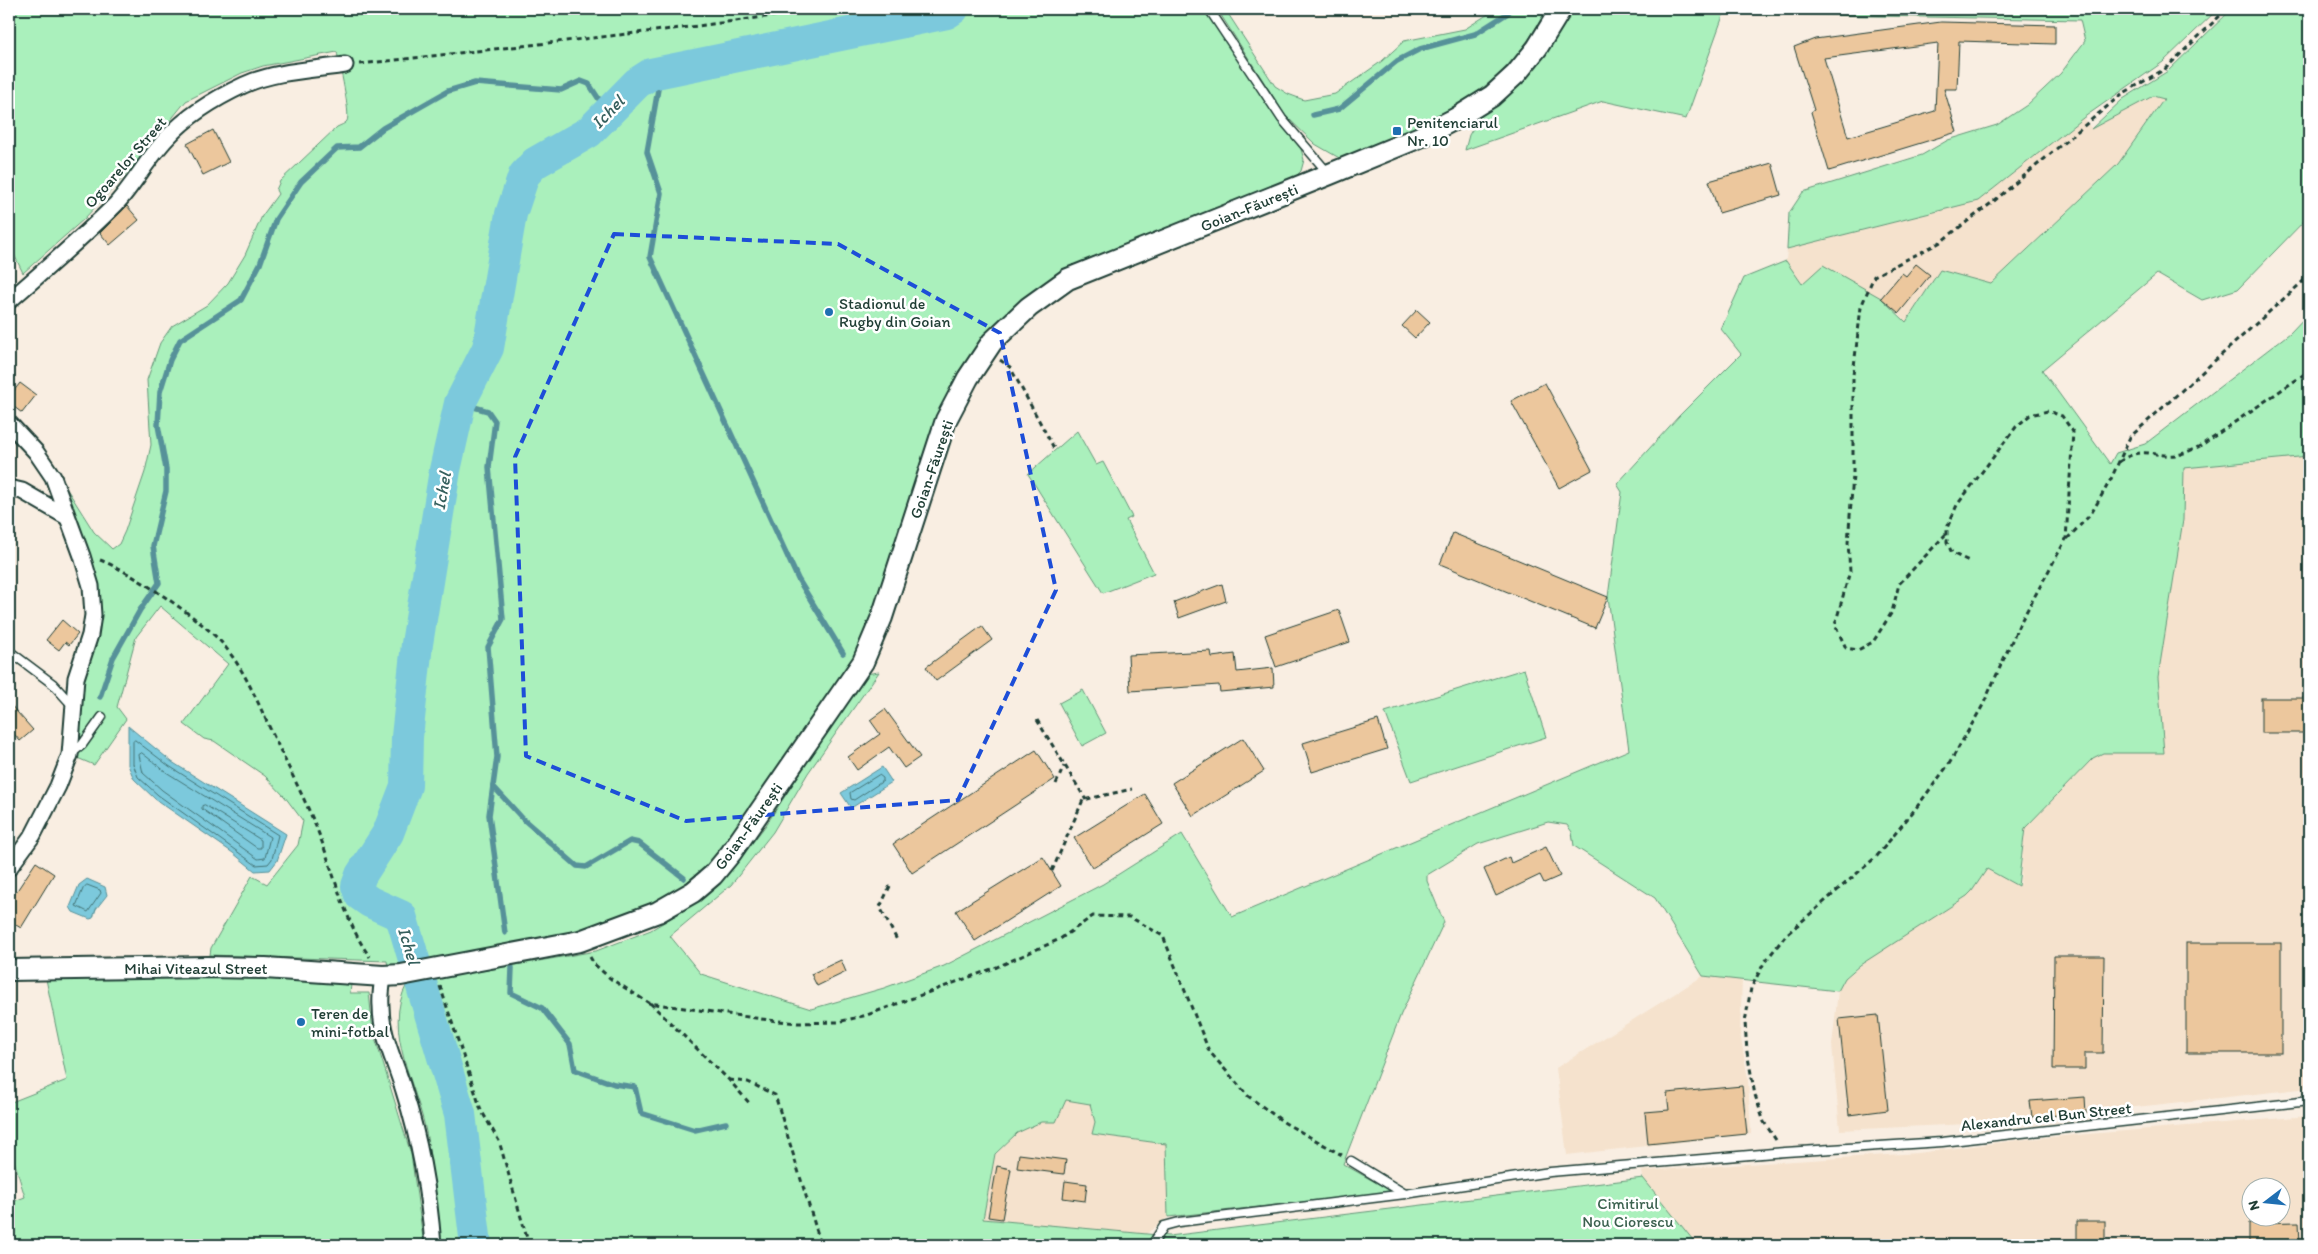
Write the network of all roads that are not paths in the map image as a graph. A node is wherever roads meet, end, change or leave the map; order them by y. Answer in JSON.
{"nodes":[{"id":1,"x":1209,"y":9,"type":"edge"},
{"id":2,"x":1561,"y":9,"type":"edge"},
{"id":3,"x":345,"y":65,"type":"road end"},
{"id":4,"x":1330,"y":174,"type":"junction"},
{"id":5,"x":9,"y":301,"type":"edge"},
{"id":6,"x":9,"y":422,"type":"edge"},
{"id":7,"x":9,"y":488,"type":"edge"},
{"id":8,"x":68,"y":517,"type":"junction"},
{"id":9,"x":9,"y":651,"type":"edge"},
{"id":10,"x":73,"y":706,"type":"junction"},
{"id":11,"x":102,"y":717,"type":"dead end"},
{"id":12,"x":70,"y":756,"type":"junction"},
{"id":13,"x":9,"y":868,"type":"edge"},
{"id":14,"x":9,"y":970,"type":"edge"},
{"id":15,"x":392,"y":975,"type":"junction"},
{"id":16,"x":2309,"y":1101,"type":"edge"},
{"id":17,"x":1351,"y":1161,"type":"road end"},
{"id":18,"x":1406,"y":1194,"type":"junction"},
{"id":19,"x":433,"y":1245,"type":"edge"},
{"id":20,"x":1152,"y":1245,"type":"edge"}],
"edges":[{"from":1,"to":4,"type":"lane"},
{"from":2,"to":4,"type":"street","name":"Goian-Făurești"},
{"from":3,"to":5,"type":"street","name":"Ogoarelor Street"},
{"from":4,"to":15,"type":"street","name":"Goian-Făurești"},
{"from":6,"to":8,"type":"street"},
{"from":7,"to":8,"type":"street"},
{"from":8,"to":10,"type":"street"},
{"from":9,"to":10,"type":"lane"},
{"from":10,"to":12,"type":"street"},
{"from":11,"to":12,"type":"lane"},
{"from":12,"to":13,"type":"street"},
{"from":14,"to":15,"type":"street","name":"Mihai Viteazul Street"},
{"from":15,"to":19,"type":"street"},
{"from":16,"to":18,"type":"lane","name":"Alexandru cel Bun Street"},
{"from":17,"to":18,"type":"lane"},
{"from":18,"to":20,"type":"lane","name":"Alexandru cel Bun Street"}]}
